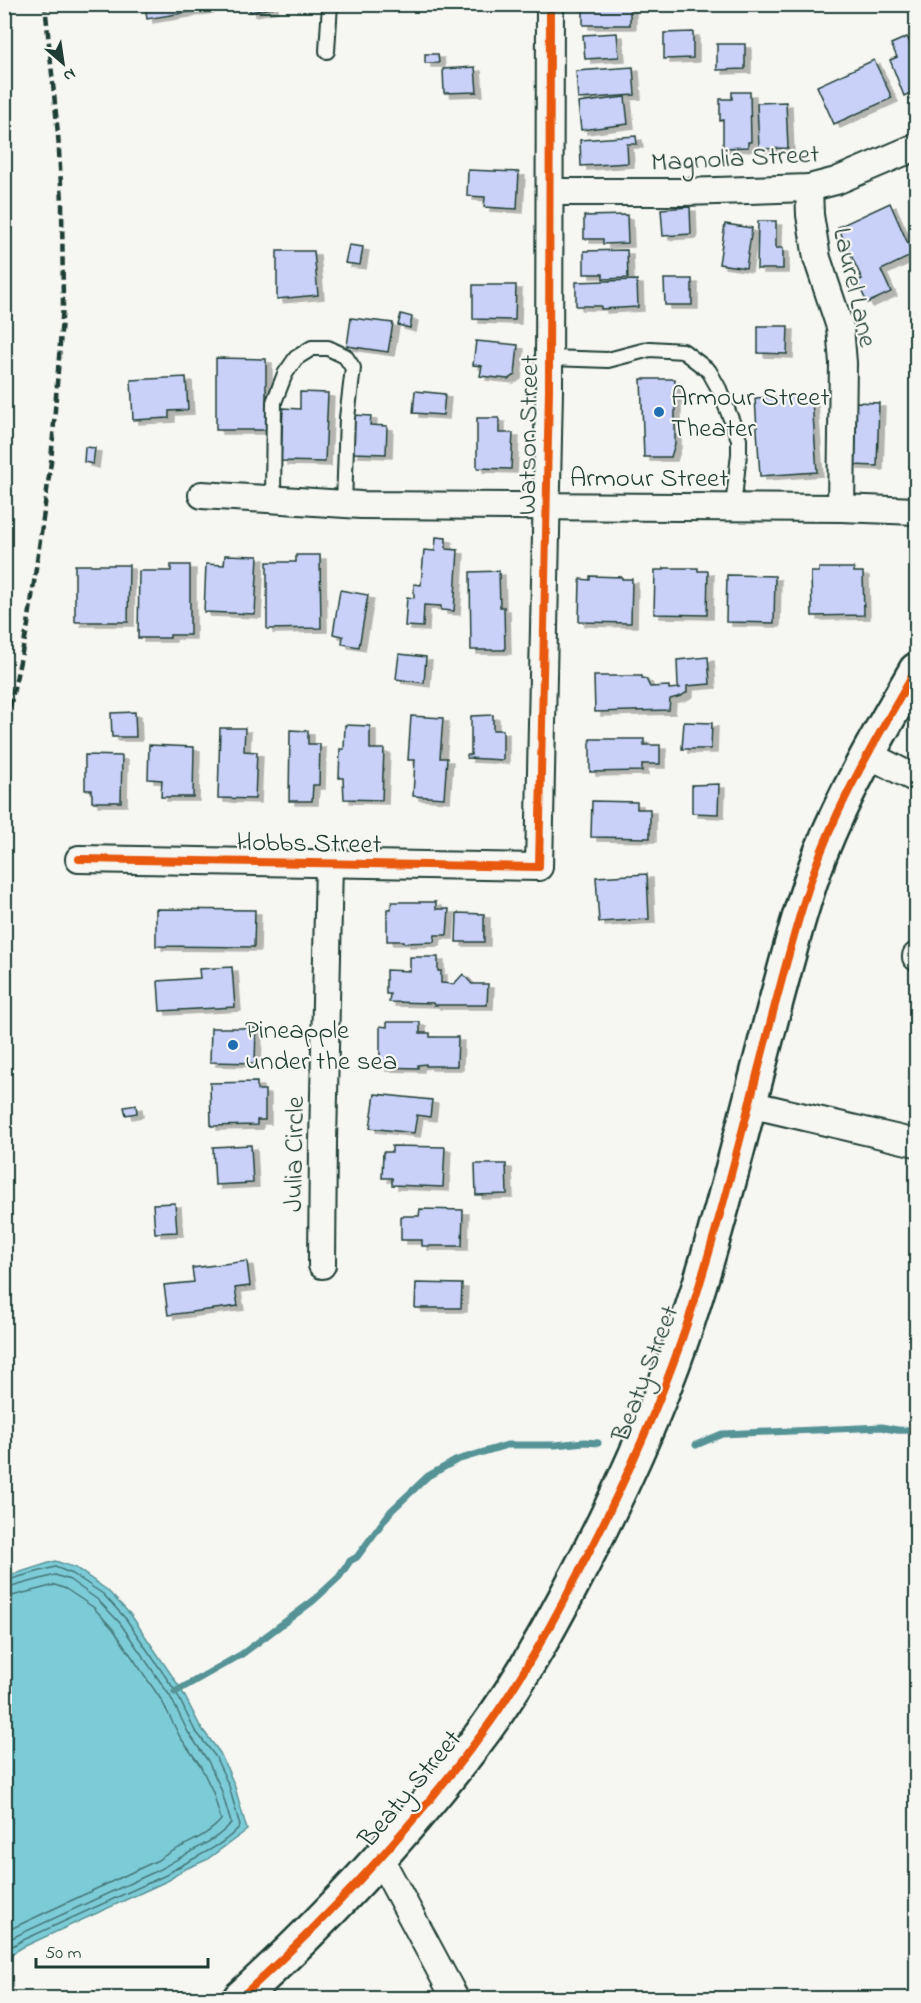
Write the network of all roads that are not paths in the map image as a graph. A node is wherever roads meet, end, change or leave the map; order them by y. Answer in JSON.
{"nodes":[{"id":1,"x":330,"y":4,"type":"edge"},
{"id":2,"x":550,"y":4,"type":"edge"},
{"id":3,"x":327,"y":51,"type":"dead end"},
{"id":4,"x":916,"y":147,"type":"edge"},
{"id":5,"x":809,"y":188,"type":"junction"},
{"id":6,"x":550,"y":192,"type":"junction"},
{"id":7,"x":550,"y":358,"type":"junction"},
{"id":8,"x":202,"y":495,"type":"dead end"},
{"id":9,"x":273,"y":499,"type":"junction"},
{"id":10,"x":344,"y":504,"type":"junction"},
{"id":11,"x":547,"y":506,"type":"junction"},
{"id":12,"x":733,"y":507,"type":"junction"},
{"id":13,"x":841,"y":508,"type":"junction"},
{"id":14,"x":916,"y":511,"type":"edge"},
{"id":15,"x":916,"y":670,"type":"edge"},
{"id":16,"x":869,"y":755,"type":"junction"},
{"id":17,"x":916,"y":779,"type":"edge"},
{"id":18,"x":79,"y":859,"type":"dead end"},
{"id":19,"x":329,"y":863,"type":"junction"},
{"id":20,"x":538,"y":867,"type":"joint"},
{"id":21,"x":749,"y":1104,"type":"junction"},
{"id":22,"x":916,"y":1143,"type":"edge"},
{"id":23,"x":322,"y":1265,"type":"dead end"},
{"id":24,"x":380,"y":1858,"type":"junction"},
{"id":25,"x":240,"y":1998,"type":"edge"},
{"id":26,"x":455,"y":1998,"type":"edge"}],
"edges":[{"from":1,"to":3,"type":"lane"},
{"from":2,"to":6,"type":"street","name":"Watson Street"},
{"from":4,"to":5,"type":"street","name":"Magnolia Street"},
{"from":5,"to":6,"type":"street","name":"Magnolia Street"},
{"from":5,"to":13,"type":"street","name":"Laurel Lane"},
{"from":6,"to":7,"type":"street","name":"Watson Street"},
{"from":7,"to":11,"type":"street","name":"Watson Street"},
{"from":7,"to":12,"type":"lane"},
{"from":8,"to":9,"type":"street","name":"Armour Street"},
{"from":9,"to":10,"type":"street","name":"Armour Street"},
{"from":9,"to":10,"type":"lane"},
{"from":10,"to":11,"type":"street","name":"Armour Street"},
{"from":11,"to":12,"type":"street","name":"Armour Street"},
{"from":11,"to":20,"type":"street","name":"Watson Street"},
{"from":12,"to":13,"type":"street","name":"Armour Street"},
{"from":13,"to":14,"type":"street","name":"Armour Street"},
{"from":15,"to":16,"type":"street","name":"Beaty Street"},
{"from":16,"to":17,"type":"street"},
{"from":16,"to":21,"type":"street","name":"Beaty Street"},
{"from":18,"to":19,"type":"street","name":"Hobbs Street"},
{"from":19,"to":20,"type":"street","name":"Hobbs Street"},
{"from":19,"to":23,"type":"street","name":"Julia Circle"},
{"from":21,"to":22,"type":"street"},
{"from":21,"to":24,"type":"street","name":"Beaty Street"},
{"from":24,"to":25,"type":"street","name":"Beaty Street"},
{"from":24,"to":26,"type":"street"}]}
